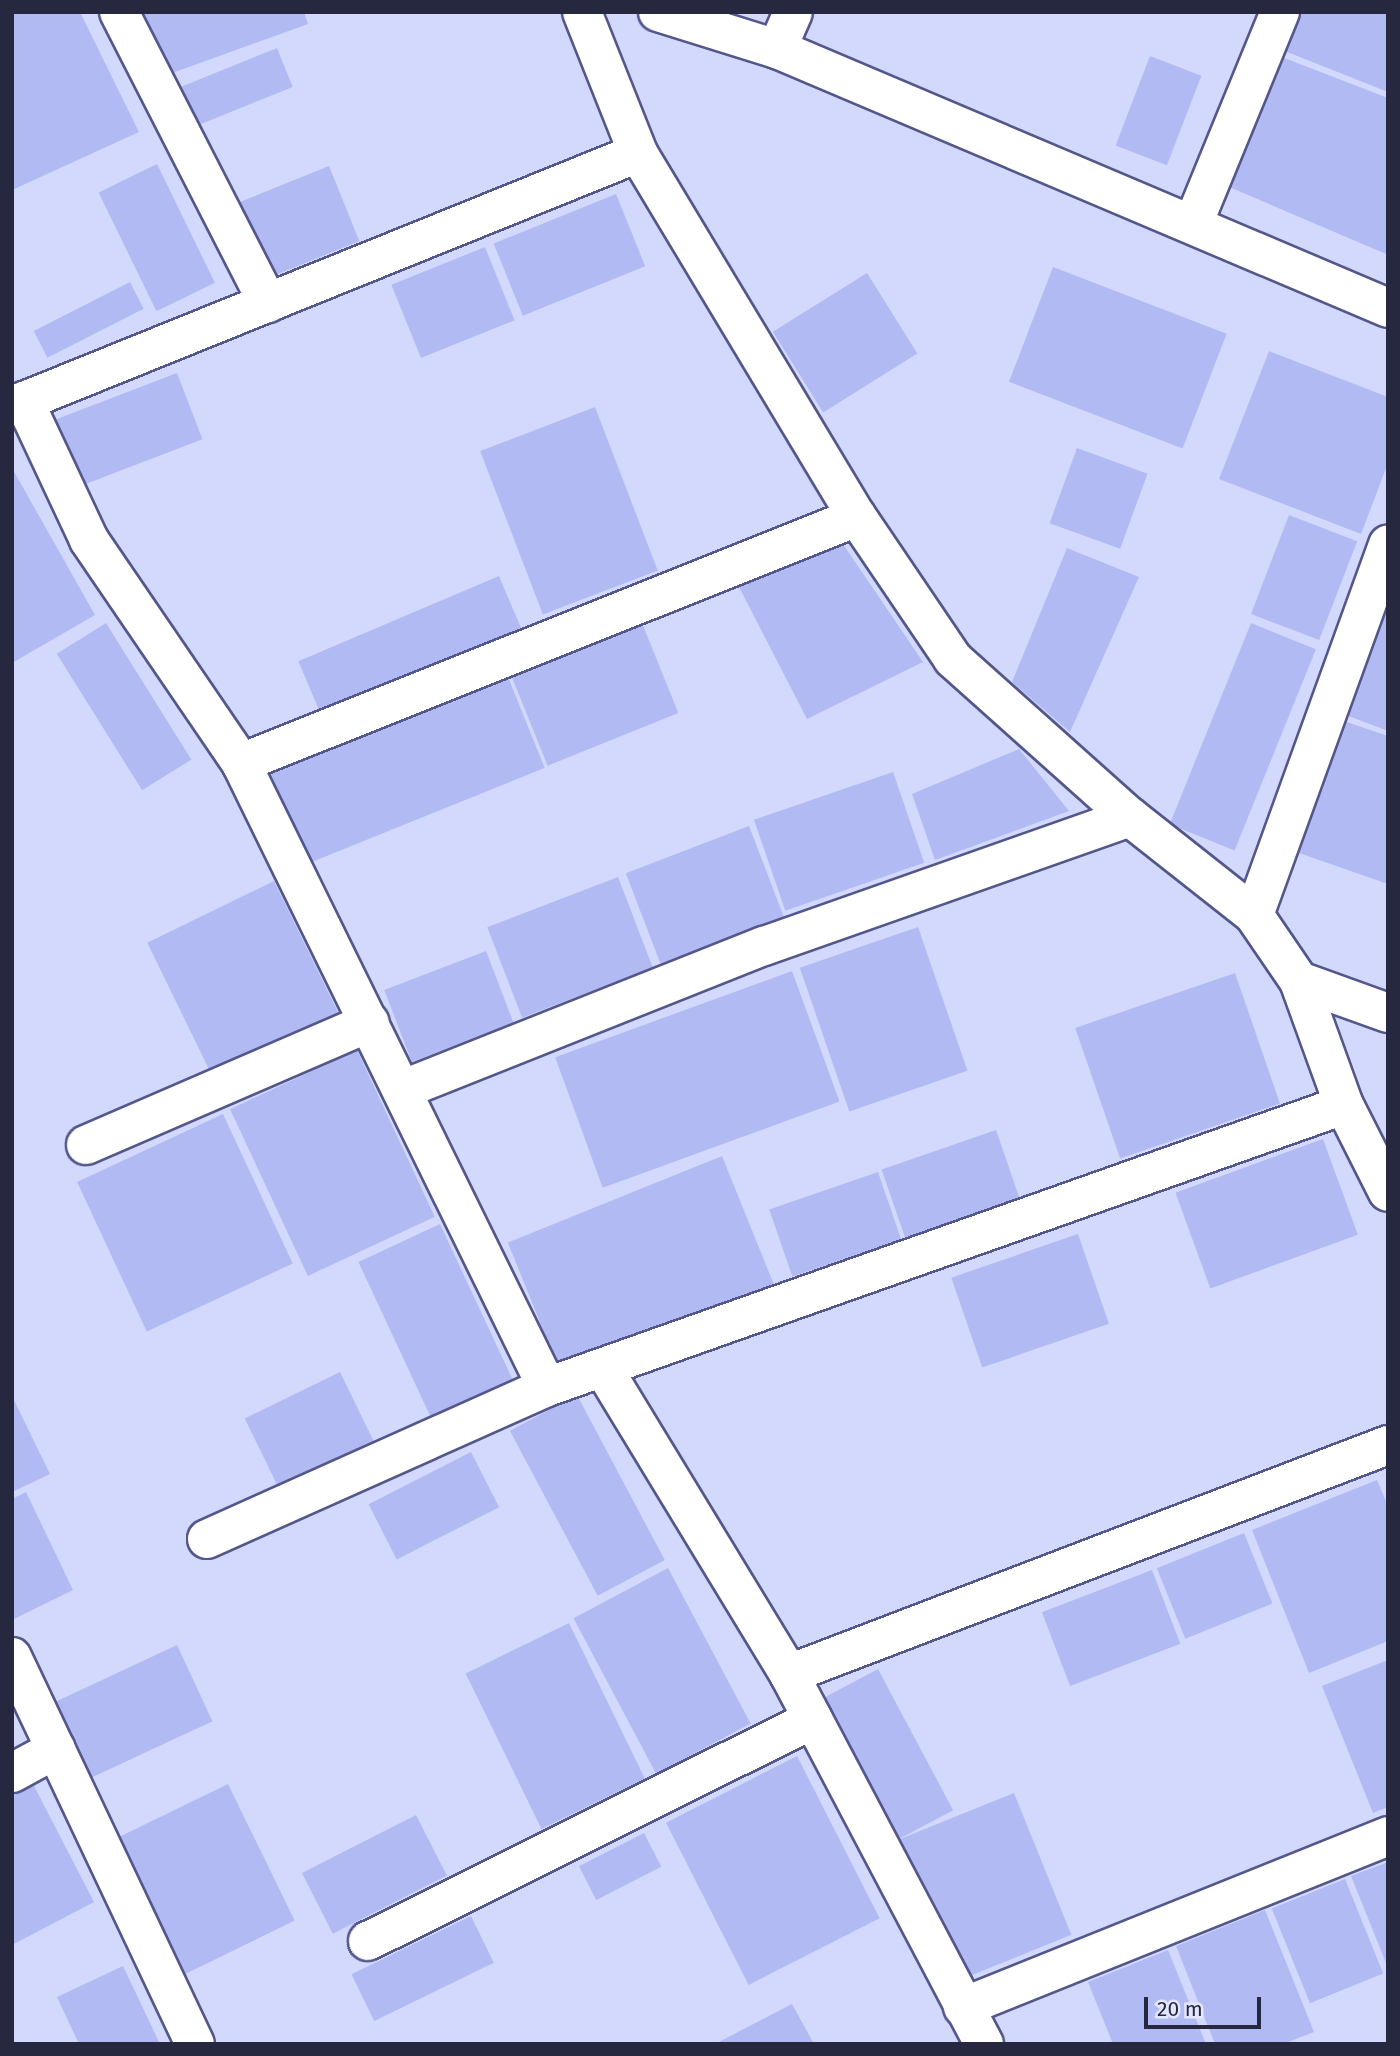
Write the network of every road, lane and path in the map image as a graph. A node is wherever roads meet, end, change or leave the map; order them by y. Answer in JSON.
{"nodes":[{"id":1,"x":119,"y":12,"type":"edge"},
{"id":2,"x":582,"y":12,"type":"edge"},
{"id":3,"x":658,"y":12,"type":"edge"},
{"id":4,"x":793,"y":12,"type":"edge"},
{"id":5,"x":1280,"y":12,"type":"edge"},
{"id":6,"x":777,"y":49,"type":"junction"},
{"id":7,"x":638,"y":153,"type":"junction"},
{"id":8,"x":1193,"y":224,"type":"junction"},
{"id":9,"x":268,"y":303,"type":"junction"},
{"id":10,"x":1388,"y":308,"type":"edge"},
{"id":11,"x":18,"y":403,"type":"edge"},
{"id":12,"x":857,"y":517,"type":"junction"},
{"id":13,"x":1388,"y":544,"type":"edge"},
{"id":14,"x":241,"y":763,"type":"junction"},
{"id":15,"x":1130,"y":817,"type":"junction"},
{"id":16,"x":1254,"y":915,"type":"junction"},
{"id":17,"x":1299,"y":981,"type":"junction"},
{"id":18,"x":1388,"y":1013,"type":"edge"},
{"id":19,"x":370,"y":1022,"type":"junction"},
{"id":20,"x":404,"y":1089,"type":"junction"},
{"id":21,"x":1344,"y":1105,"type":"junction"},
{"id":22,"x":86,"y":1145,"type":"dead end"},
{"id":23,"x":1388,"y":1192,"type":"edge"},
{"id":24,"x":603,"y":1368,"type":"junction"},
{"id":25,"x":547,"y":1387,"type":"junction"},
{"id":26,"x":1388,"y":1445,"type":"edge"},
{"id":27,"x":207,"y":1539,"type":"dead end"},
{"id":28,"x":12,"y":1657,"type":"edge"},
{"id":29,"x":789,"y":1674,"type":"junction"},
{"id":30,"x":813,"y":1719,"type":"junction"},
{"id":31,"x":56,"y":1749,"type":"junction"},
{"id":32,"x":12,"y":1773,"type":"edge"},
{"id":33,"x":1388,"y":1836,"type":"edge"},
{"id":34,"x":368,"y":1941,"type":"dead end"},
{"id":35,"x":964,"y":2007,"type":"junction"},
{"id":36,"x":195,"y":2044,"type":"edge"},
{"id":37,"x":984,"y":2044,"type":"edge"}],
"edges":[{"from":1,"to":9,"type":"street"},
{"from":2,"to":7,"type":"street"},
{"from":3,"to":6,"type":"street"},
{"from":4,"to":6,"type":"street"},
{"from":5,"to":8,"type":"street"},
{"from":6,"to":8,"type":"street"},
{"from":7,"to":9,"type":"street"},
{"from":7,"to":12,"type":"street"},
{"from":8,"to":10,"type":"street"},
{"from":9,"to":11,"type":"street"},
{"from":11,"to":14,"type":"street"},
{"from":12,"to":14,"type":"street"},
{"from":12,"to":15,"type":"street"},
{"from":13,"to":16,"type":"street"},
{"from":14,"to":19,"type":"street"},
{"from":15,"to":16,"type":"street"},
{"from":15,"to":20,"type":"street"},
{"from":16,"to":17,"type":"street"},
{"from":17,"to":18,"type":"street"},
{"from":17,"to":21,"type":"street"},
{"from":19,"to":20,"type":"street"},
{"from":19,"to":22,"type":"street"},
{"from":20,"to":25,"type":"street"},
{"from":21,"to":23,"type":"street"},
{"from":21,"to":24,"type":"street"},
{"from":24,"to":25,"type":"street"},
{"from":24,"to":29,"type":"street"},
{"from":25,"to":27,"type":"street"},
{"from":26,"to":29,"type":"street"},
{"from":28,"to":31,"type":"street"},
{"from":29,"to":30,"type":"street"},
{"from":30,"to":34,"type":"street"},
{"from":30,"to":35,"type":"street"},
{"from":31,"to":32,"type":"street"},
{"from":31,"to":36,"type":"street"},
{"from":33,"to":35,"type":"street"},
{"from":35,"to":37,"type":"street"}]}
